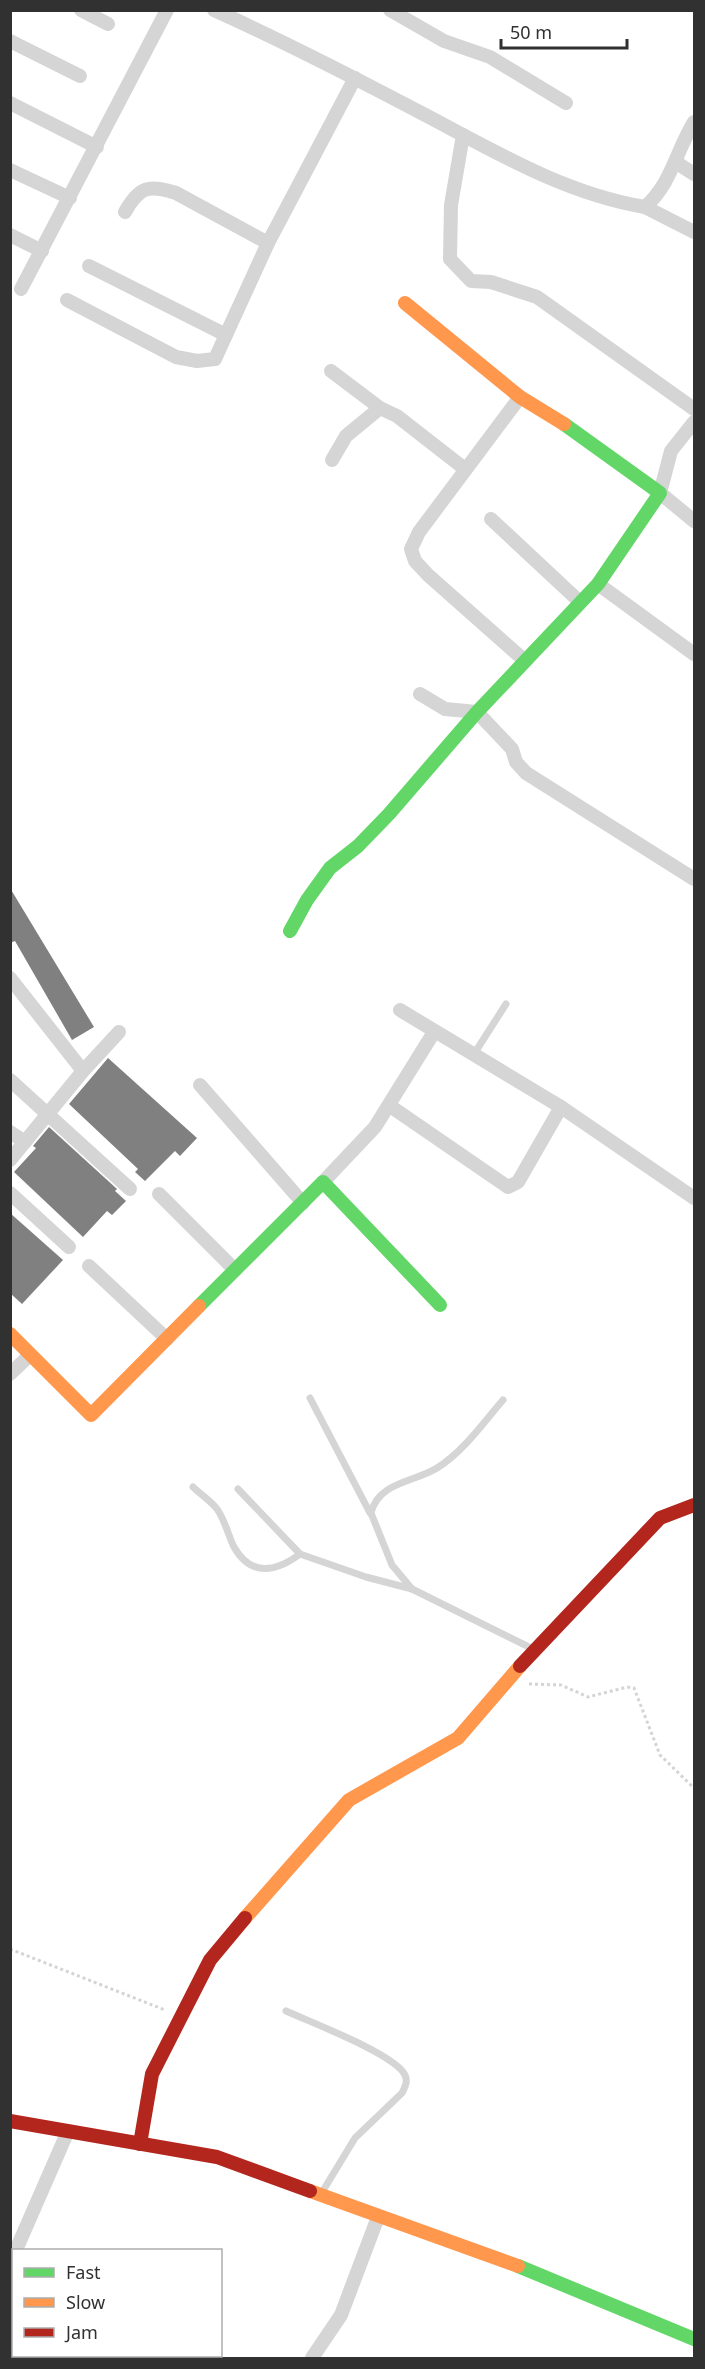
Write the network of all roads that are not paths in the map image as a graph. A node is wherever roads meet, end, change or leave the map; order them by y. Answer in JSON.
{"nodes":[{"id":1,"x":81,"y":10,"type":"edge"},
{"id":2,"x":167,"y":10,"type":"edge"},
{"id":3,"x":214,"y":10,"type":"edge"},
{"id":4,"x":390,"y":10,"type":"edge"},
{"id":5,"x":108,"y":24,"type":"dead end"},
{"id":6,"x":10,"y":41,"type":"edge"},
{"id":7,"x":80,"y":76,"type":"dead end"},
{"id":8,"x":355,"y":78,"type":"junction"},
{"id":9,"x":10,"y":103,"type":"edge"},
{"id":10,"x":566,"y":103,"type":"dead end"},
{"id":11,"x":694,"y":122,"type":"edge"},
{"id":12,"x":463,"y":135,"type":"junction"},
{"id":13,"x":97,"y":147,"type":"junction"},
{"id":14,"x":677,"y":163,"type":"junction"},
{"id":15,"x":10,"y":170,"type":"edge"},
{"id":16,"x":694,"y":174,"type":"edge"},
{"id":17,"x":70,"y":198,"type":"junction"},
{"id":18,"x":645,"y":207,"type":"junction"},
{"id":19,"x":125,"y":212,"type":"dead end"},
{"id":20,"x":694,"y":232,"type":"edge"},
{"id":21,"x":10,"y":235,"type":"edge"},
{"id":22,"x":268,"y":243,"type":"junction"},
{"id":23,"x":42,"y":251,"type":"junction"},
{"id":24,"x":89,"y":266,"type":"dead end"},
{"id":25,"x":21,"y":289,"type":"dead end"},
{"id":26,"x":67,"y":300,"type":"dead end"},
{"id":27,"x":405,"y":303,"type":"dead end"},
{"id":28,"x":226,"y":335,"type":"junction"},
{"id":29,"x":331,"y":371,"type":"dead end"},
{"id":30,"x":520,"y":398,"type":"junction"},
{"id":31,"x":380,"y":408,"type":"junction"},
{"id":32,"x":694,"y":408,"type":"edge"},
{"id":33,"x":694,"y":422,"type":"edge"},
{"id":34,"x":332,"y":460,"type":"dead end"},
{"id":35,"x":465,"y":469,"type":"junction"},
{"id":36,"x":660,"y":493,"type":"junction"},
{"id":37,"x":491,"y":519,"type":"dead end"},
{"id":38,"x":694,"y":521,"type":"edge"},
{"id":39,"x":598,"y":584,"type":"junction"},
{"id":40,"x":580,"y":602,"type":"junction"},
{"id":41,"x":694,"y":654,"type":"edge"},
{"id":42,"x":524,"y":660,"type":"junction"},
{"id":43,"x":420,"y":694,"type":"dead end"},
{"id":44,"x":477,"y":712,"type":"junction"},
{"id":45,"x":694,"y":879,"type":"edge"},
{"id":46,"x":290,"y":931,"type":"dead end"},
{"id":47,"x":10,"y":978,"type":"edge"},
{"id":48,"x":506,"y":1004,"type":"dead end"},
{"id":49,"x":400,"y":1010,"type":"dead end"},
{"id":50,"x":119,"y":1032,"type":"dead end"},
{"id":51,"x":434,"y":1032,"type":"junction"},
{"id":52,"x":474,"y":1054,"type":"junction"},
{"id":53,"x":83,"y":1071,"type":"junction"},
{"id":54,"x":10,"y":1080,"type":"edge"},
{"id":55,"x":200,"y":1086,"type":"dead end"},
{"id":56,"x":390,"y":1106,"type":"junction"},
{"id":57,"x":561,"y":1107,"type":"junction"},
{"id":58,"x":49,"y":1113,"type":"junction"},
{"id":59,"x":10,"y":1132,"type":"edge"},
{"id":60,"x":25,"y":1142,"type":"junction"},
{"id":61,"x":10,"y":1160,"type":"edge"},
{"id":62,"x":323,"y":1182,"type":"junction"},
{"id":63,"x":130,"y":1189,"type":"dead end"},
{"id":64,"x":10,"y":1193,"type":"edge"},
{"id":65,"x":159,"y":1194,"type":"dead end"},
{"id":66,"x":694,"y":1198,"type":"edge"},
{"id":67,"x":303,"y":1203,"type":"junction"},
{"id":68,"x":69,"y":1247,"type":"dead end"},
{"id":69,"x":88,"y":1266,"type":"dead end"},
{"id":70,"x":235,"y":1270,"type":"junction"},
{"id":71,"x":440,"y":1305,"type":"dead end"},
{"id":72,"x":10,"y":1334,"type":"edge"},
{"id":73,"x":167,"y":1339,"type":"junction"},
{"id":74,"x":30,"y":1355,"type":"junction"},
{"id":75,"x":10,"y":1374,"type":"edge"},
{"id":76,"x":310,"y":1398,"type":"dead end"},
{"id":77,"x":502,"y":1400,"type":"dead end"},
{"id":78,"x":193,"y":1487,"type":"dead end"},
{"id":79,"x":238,"y":1489,"type":"dead end"},
{"id":80,"x":694,"y":1505,"type":"edge"},
{"id":81,"x":371,"y":1513,"type":"junction"},
{"id":82,"x":300,"y":1554,"type":"junction"},
{"id":83,"x":412,"y":1589,"type":"junction"},
{"id":84,"x":536,"y":1650,"type":"junction"},
{"id":85,"x":286,"y":2011,"type":"dead end"},
{"id":86,"x":10,"y":2121,"type":"edge"},
{"id":87,"x":68,"y":2131,"type":"junction"},
{"id":88,"x":140,"y":2144,"type":"junction"},
{"id":89,"x":320,"y":2196,"type":"junction"},
{"id":90,"x":378,"y":2217,"type":"junction"},
{"id":91,"x":16,"y":2249,"type":"edge"},
{"id":92,"x":694,"y":2339,"type":"edge"},
{"id":93,"x":312,"y":2358,"type":"edge"}],
"edges":[{"from":1,"to":5,"type":"street"},
{"from":2,"to":13,"type":"street"},
{"from":3,"to":8,"type":"street"},
{"from":4,"to":10,"type":"street"},
{"from":6,"to":7,"type":"street"},
{"from":8,"to":12,"type":"street"},
{"from":8,"to":22,"type":"street"},
{"from":9,"to":13,"type":"street"},
{"from":11,"to":14,"type":"street"},
{"from":12,"to":18,"type":"street"},
{"from":12,"to":32,"type":"street"},
{"from":13,"to":17,"type":"street"},
{"from":14,"to":16,"type":"street"},
{"from":14,"to":18,"type":"street"},
{"from":15,"to":17,"type":"street"},
{"from":17,"to":23,"type":"street"},
{"from":18,"to":20,"type":"street"},
{"from":19,"to":22,"type":"street"},
{"from":21,"to":23,"type":"street"},
{"from":22,"to":28,"type":"street"},
{"from":23,"to":25,"type":"street"},
{"from":24,"to":28,"type":"street"},
{"from":26,"to":28,"type":"street"},
{"from":27,"to":30,"type":"street"},
{"from":29,"to":31,"type":"street"},
{"from":30,"to":35,"type":"street"},
{"from":30,"to":36,"type":"street"},
{"from":31,"to":34,"type":"street"},
{"from":31,"to":35,"type":"street"},
{"from":33,"to":36,"type":"street"},
{"from":35,"to":42,"type":"street"},
{"from":36,"to":38,"type":"street"},
{"from":36,"to":39,"type":"street"},
{"from":37,"to":40,"type":"street"},
{"from":39,"to":40,"type":"street"},
{"from":39,"to":41,"type":"street"},
{"from":40,"to":42,"type":"street"},
{"from":42,"to":44,"type":"street"},
{"from":43,"to":44,"type":"street"},
{"from":44,"to":45,"type":"street"},
{"from":44,"to":46,"type":"street"},
{"from":47,"to":53,"type":"street"},
{"from":48,"to":52,"type":"lane"},
{"from":49,"to":51,"type":"street"},
{"from":50,"to":53,"type":"street"},
{"from":51,"to":52,"type":"street"},
{"from":51,"to":56,"type":"street"},
{"from":52,"to":57,"type":"street"},
{"from":53,"to":58,"type":"street"},
{"from":54,"to":58,"type":"street"},
{"from":55,"to":67,"type":"street"},
{"from":56,"to":57,"type":"street"},
{"from":56,"to":62,"type":"street"},
{"from":57,"to":66,"type":"street"},
{"from":58,"to":60,"type":"street"},
{"from":58,"to":63,"type":"street"},
{"from":59,"to":60,"type":"street"},
{"from":60,"to":61,"type":"street"},
{"from":62,"to":67,"type":"street"},
{"from":62,"to":71,"type":"street"},
{"from":64,"to":68,"type":"street"},
{"from":65,"to":70,"type":"street"},
{"from":67,"to":70,"type":"street"},
{"from":69,"to":73,"type":"street"},
{"from":70,"to":73,"type":"street"},
{"from":72,"to":74,"type":"street"},
{"from":73,"to":74,"type":"street"},
{"from":74,"to":75,"type":"street"},
{"from":76,"to":81,"type":"lane"},
{"from":77,"to":81,"type":"lane"},
{"from":78,"to":82,"type":"lane"},
{"from":79,"to":82,"type":"lane"},
{"from":80,"to":84,"type":"street"},
{"from":81,"to":83,"type":"lane"},
{"from":82,"to":83,"type":"lane"},
{"from":83,"to":84,"type":"lane"},
{"from":84,"to":88,"type":"street"},
{"from":85,"to":89,"type":"lane"},
{"from":86,"to":87,"type":"street"},
{"from":87,"to":88,"type":"street"},
{"from":87,"to":91,"type":"street"},
{"from":88,"to":89,"type":"street"},
{"from":89,"to":90,"type":"street"},
{"from":90,"to":92,"type":"street"},
{"from":90,"to":93,"type":"street"}]}
